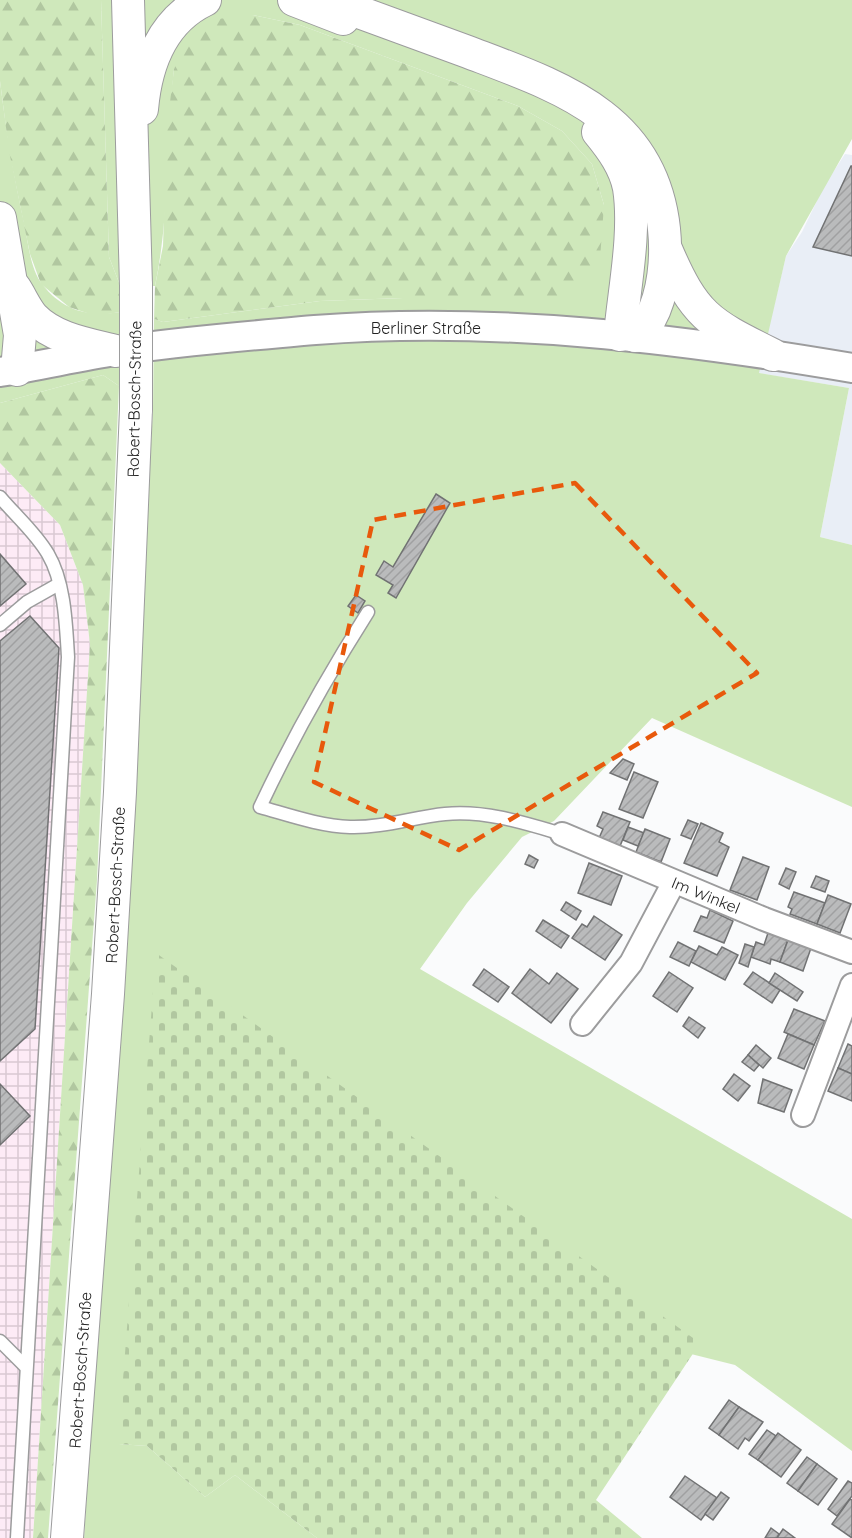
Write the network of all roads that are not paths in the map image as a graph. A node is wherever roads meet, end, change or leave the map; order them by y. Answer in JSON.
{"nodes":[{"id":1,"x":118,"y":0,"type":"edge"},
{"id":2,"x":128,"y":0,"type":"edge"},
{"id":3,"x":142,"y":0,"type":"edge"},
{"id":4,"x":205,"y":0,"type":"edge"},
{"id":5,"x":294,"y":0,"type":"edge"},
{"id":6,"x":326,"y":0,"type":"edge"},
{"id":7,"x":128,"y":65,"type":"junction"},
{"id":8,"x":138,"y":154,"type":"junction"},
{"id":9,"x":0,"y":218,"type":"edge"},
{"id":10,"x":135,"y":230,"type":"junction"},
{"id":11,"x":666,"y":249,"type":"junction"},
{"id":12,"x":13,"y":284,"type":"junction"},
{"id":13,"x":628,"y":335,"type":"junction"},
{"id":14,"x":116,"y":351,"type":"junction"},
{"id":15,"x":773,"y":355,"type":"junction"},
{"id":16,"x":852,"y":368,"type":"edge"},
{"id":17,"x":8,"y":371,"type":"edge"},
{"id":18,"x":0,"y":497,"type":"edge"},
{"id":19,"x":59,"y":584,"type":"junction"},
{"id":20,"x":368,"y":612,"type":"dead end"},
{"id":21,"x":0,"y":625,"type":"edge"},
{"id":22,"x":562,"y":834,"type":"joint"},
{"id":23,"x":674,"y":882,"type":"junction"},
{"id":24,"x":852,"y":952,"type":"edge"},
{"id":25,"x":852,"y":985,"type":"edge"},
{"id":26,"x":582,"y":1024,"type":"dead end"},
{"id":27,"x":803,"y":1115,"type":"dead end"},
{"id":28,"x":0,"y":1341,"type":"edge"},
{"id":29,"x":25,"y":1366,"type":"junction"},
{"id":30,"x":16,"y":1538,"type":"edge"},
{"id":31,"x":67,"y":1538,"type":"edge"}],
"edges":[{"from":1,"to":7,"type":"main road"},
{"from":2,"to":7,"type":"main road","name":"Robert-Bosch-Straße"},
{"from":3,"to":8,"type":"main road","name":"Robert-Bosch-Straße"},
{"from":4,"to":8,"type":"main road"},
{"from":5,"to":13,"type":"main road"},
{"from":6,"to":11,"type":"main road"},
{"from":7,"to":10,"type":"main road","name":"Robert-Bosch-Straße"},
{"from":8,"to":10,"type":"main road","name":"Robert-Bosch-Straße"},
{"from":9,"to":12,"type":"main road"},
{"from":10,"to":31,"type":"main road","name":"Robert-Bosch-Straße","bridge":true},
{"from":11,"to":13,"type":"main road"},
{"from":11,"to":15,"type":"main road"},
{"from":12,"to":14,"type":"main road"},
{"from":12,"to":17,"type":"main road"},
{"from":13,"to":14,"type":"street","name":"Berliner Straße"},
{"from":13,"to":15,"type":"street","name":"Berliner Straße"},
{"from":14,"to":17,"type":"street","name":"Berliner Straße"},
{"from":15,"to":16,"type":"street","name":"Berliner Straße"},
{"from":18,"to":19,"type":"lane"},
{"from":19,"to":21,"type":"lane"},
{"from":19,"to":29,"type":"lane"},
{"from":20,"to":22,"type":"lane"},
{"from":22,"to":23,"type":"street","name":"Im Winkel"},
{"from":23,"to":24,"type":"street","name":"Im Winkel"},
{"from":23,"to":26,"type":"street"},
{"from":25,"to":27,"type":"street"},
{"from":28,"to":29,"type":"lane"},
{"from":29,"to":30,"type":"lane"}]}
